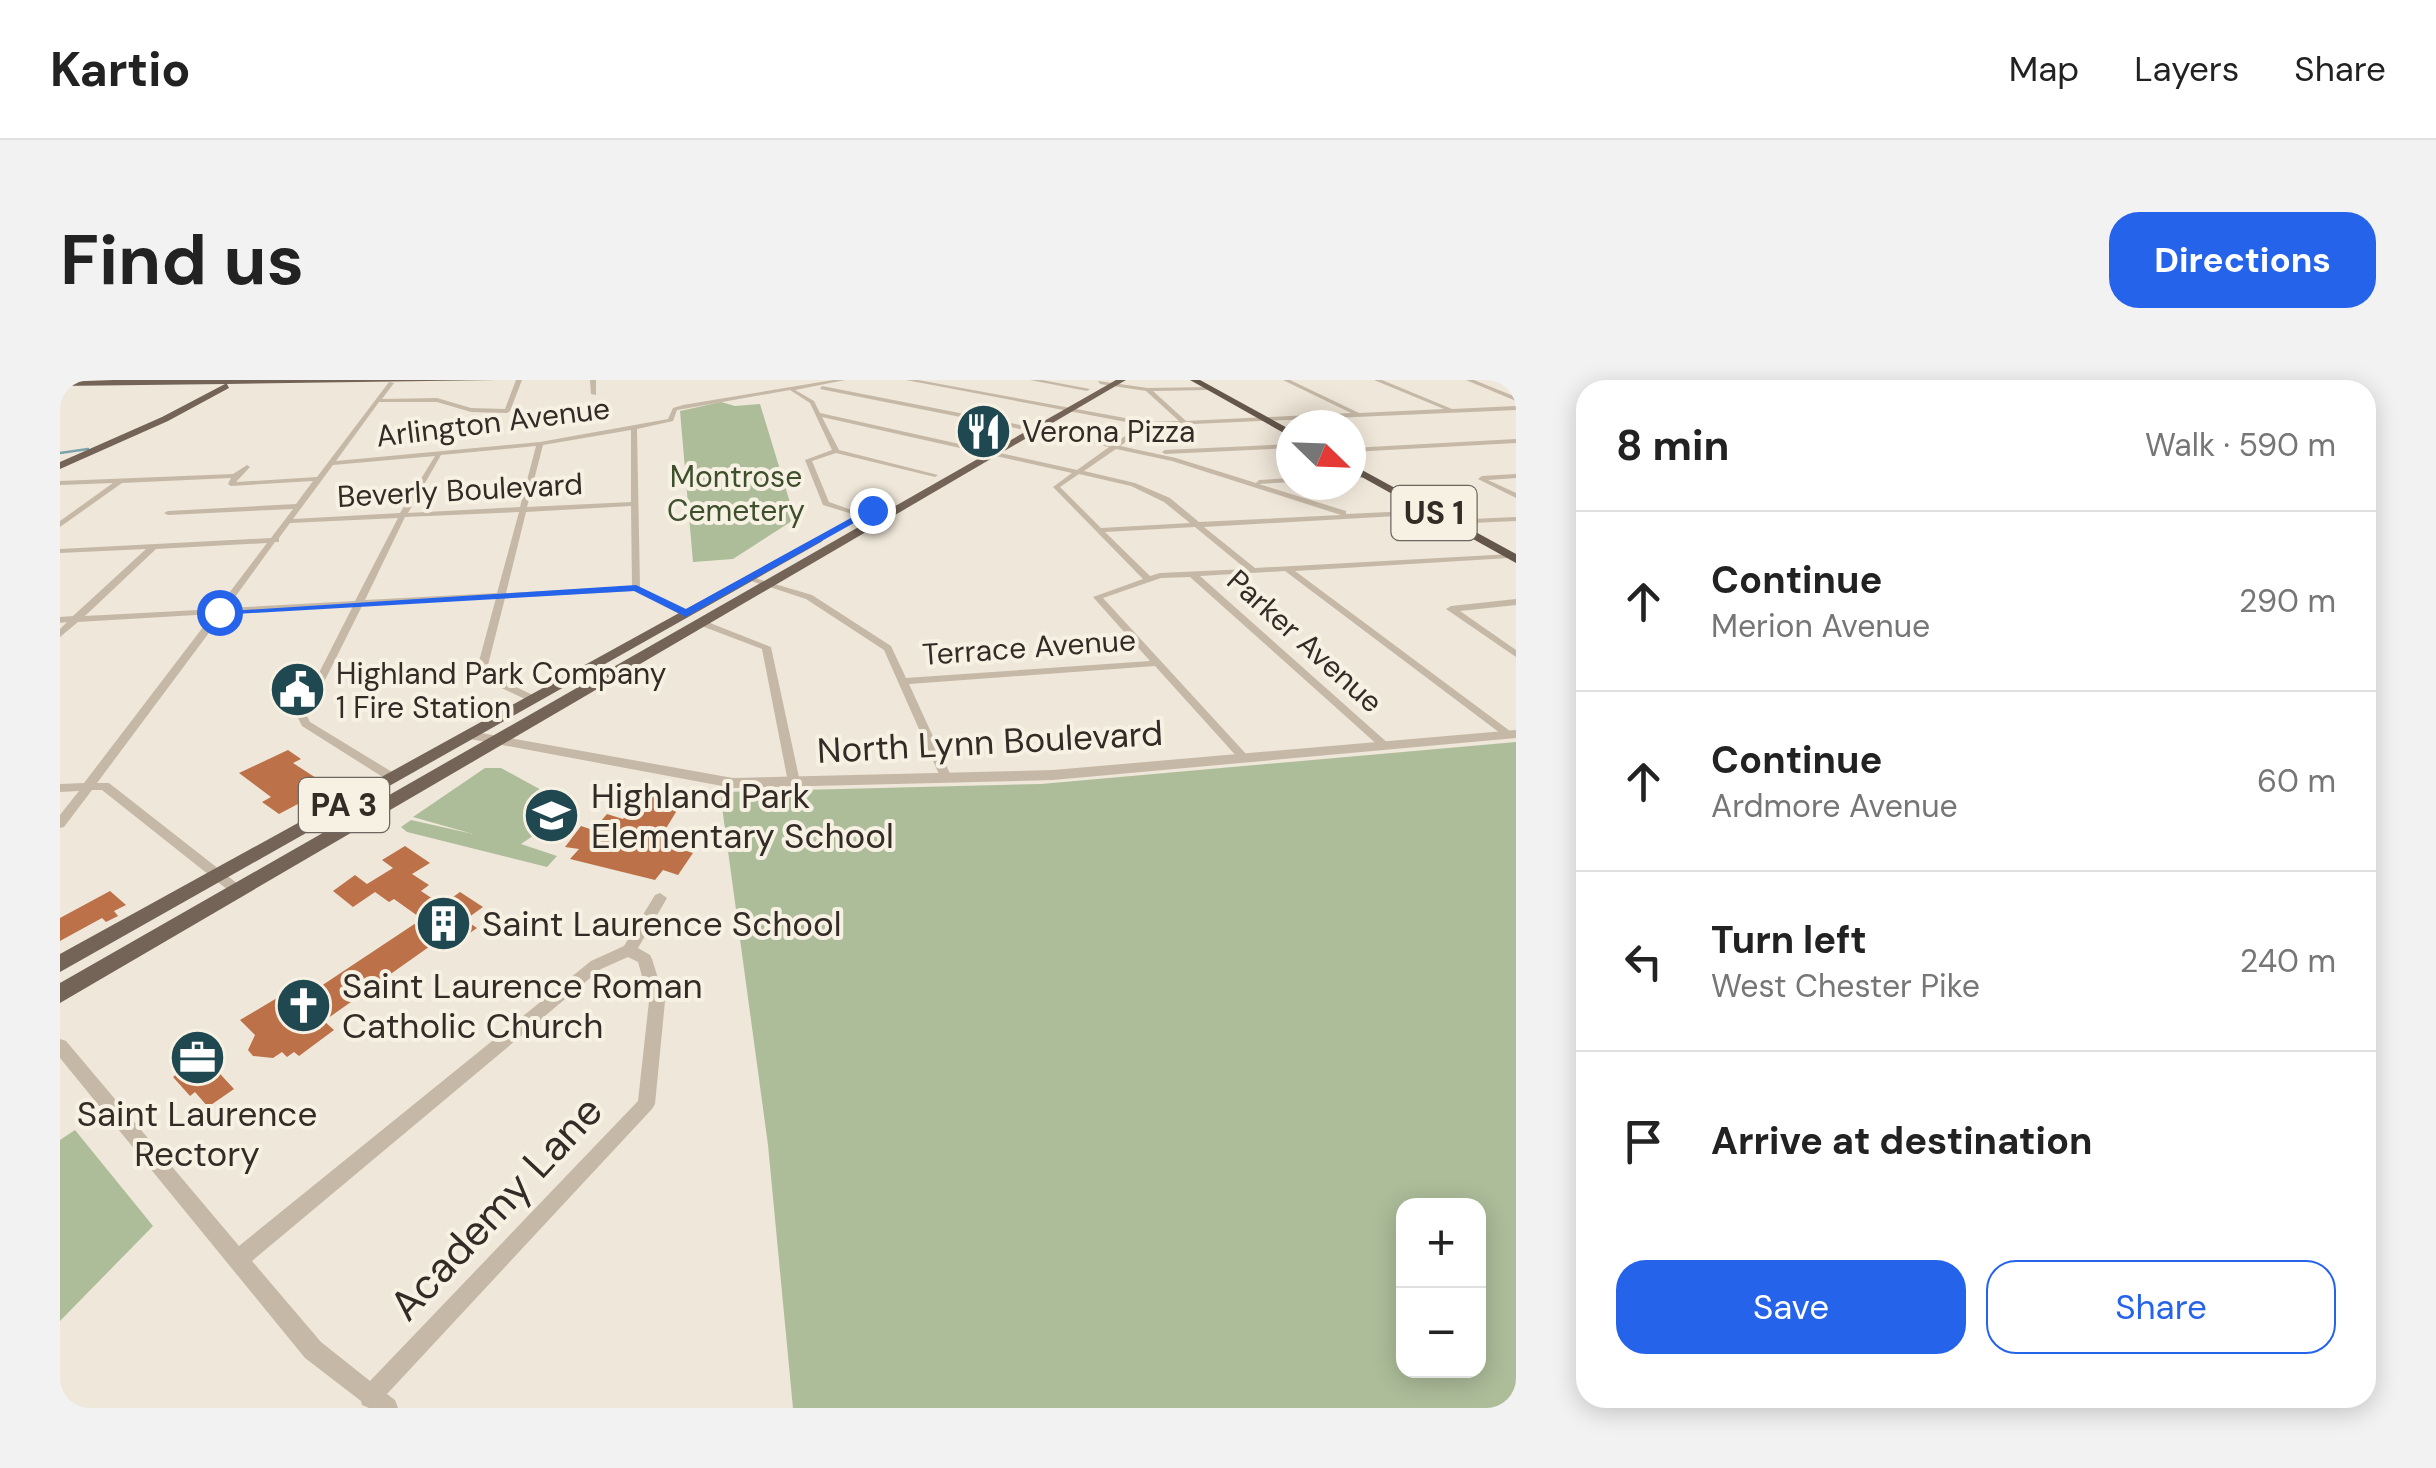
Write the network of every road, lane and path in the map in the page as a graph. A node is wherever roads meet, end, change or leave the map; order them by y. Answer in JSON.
{"nodes":[{"id":1,"x":471,"y":380,"type":"edge"},
{"id":2,"x":492,"y":380,"type":"edge"},
{"id":3,"x":519,"y":380,"type":"edge"},
{"id":4,"x":593,"y":380,"type":"edge"},
{"id":5,"x":842,"y":380,"type":"edge"},
{"id":6,"x":909,"y":380,"type":"edge"},
{"id":7,"x":1033,"y":380,"type":"edge"},
{"id":8,"x":1194,"y":380,"type":"edge"},
{"id":9,"x":1286,"y":380,"type":"edge"},
{"id":10,"x":1377,"y":380,"type":"edge"},
{"id":11,"x":1469,"y":380,"type":"edge"},
{"id":12,"x":1102,"y":381,"type":"edge"},
{"id":13,"x":142,"y":382,"type":"edge"},
{"id":14,"x":234,"y":382,"type":"edge"},
{"id":15,"x":1118,"y":382,"type":"edge"},
{"id":16,"x":60,"y":384,"type":"edge"},
{"id":17,"x":390,"y":384,"type":"junction"},
{"id":18,"x":812,"y":386,"type":"junction"},
{"id":19,"x":1208,"y":388,"type":"junction"},
{"id":20,"x":791,"y":389,"type":"junction"},
{"id":21,"x":1087,"y":389,"type":"junction"},
{"id":22,"x":1148,"y":390,"type":"junction"},
{"id":23,"x":594,"y":394,"type":"dead end"},
{"id":24,"x":1516,"y":399,"type":"edge"},
{"id":25,"x":380,"y":401,"type":"junction"},
{"id":26,"x":1056,"y":407,"type":"junction"},
{"id":27,"x":1516,"y":408,"type":"edge"},
{"id":28,"x":1071,"y":410,"type":"junction"},
{"id":29,"x":1349,"y":410,"type":"edge"},
{"id":30,"x":1457,"y":413,"type":"junction"},
{"id":31,"x":817,"y":414,"type":"junction"},
{"id":32,"x":1366,"y":416,"type":"edge"},
{"id":33,"x":1264,"y":419,"type":"junction"},
{"id":34,"x":1276,"y":419,"type":"edge"},
{"id":35,"x":1185,"y":423,"type":"junction"},
{"id":36,"x":1147,"y":424,"type":"junction"},
{"id":37,"x":1276,"y":426,"type":"edge"},
{"id":38,"x":1020,"y":427,"type":"junction"},
{"id":39,"x":634,"y":428,"type":"junction"},
{"id":40,"x":1036,"y":430,"type":"junction"},
{"id":41,"x":1516,"y":441,"type":"edge"},
{"id":42,"x":540,"y":444,"type":"junction"},
{"id":43,"x":1117,"y":446,"type":"junction"},
{"id":44,"x":1276,"y":447,"type":"edge"},
{"id":45,"x":1366,"y":449,"type":"edge"},
{"id":46,"x":980,"y":450,"type":"junction"},
{"id":47,"x":836,"y":451,"type":"junction"},
{"id":48,"x":1144,"y":451,"type":"junction"},
{"id":49,"x":996,"y":453,"type":"junction"},
{"id":50,"x":438,"y":456,"type":"junction"},
{"id":51,"x":333,"y":463,"type":"junction"},
{"id":52,"x":60,"y":466,"type":"edge"},
{"id":53,"x":247,"y":467,"type":"dead end"},
{"id":54,"x":1080,"y":471,"type":"junction"},
{"id":55,"x":934,"y":475,"type":"junction"},
{"id":56,"x":235,"y":476,"type":"junction"},
{"id":57,"x":1367,"y":476,"type":"edge"},
{"id":58,"x":1516,"y":476,"type":"edge"},
{"id":59,"x":321,"y":480,"type":"junction"},
{"id":60,"x":120,"y":481,"type":"junction"},
{"id":61,"x":1276,"y":481,"type":"edge"},
{"id":62,"x":1248,"y":482,"type":"junction"},
{"id":63,"x":60,"y":483,"type":"edge"},
{"id":64,"x":1516,"y":496,"type":"edge"},
{"id":65,"x":634,"y":504,"type":"junction"},
{"id":66,"x":300,"y":506,"type":"junction"},
{"id":67,"x":523,"y":509,"type":"junction"},
{"id":68,"x":78,"y":511,"type":"junction"},
{"id":69,"x":60,"y":512,"type":"edge"},
{"id":70,"x":1432,"y":512,"type":"junction"},
{"id":71,"x":168,"y":513,"type":"dead end"},
{"id":72,"x":403,"y":515,"type":"junction"},
{"id":73,"x":862,"y":516,"type":"junction"},
{"id":74,"x":1354,"y":517,"type":"junction"},
{"id":75,"x":1516,"y":518,"type":"edge"},
{"id":76,"x":289,"y":521,"type":"junction"},
{"id":77,"x":1449,"y":522,"type":"junction"},
{"id":78,"x":60,"y":525,"type":"edge"},
{"id":79,"x":1198,"y":525,"type":"junction"},
{"id":80,"x":1099,"y":530,"type":"junction"},
{"id":81,"x":276,"y":540,"type":"junction"},
{"id":82,"x":153,"y":546,"type":"junction"},
{"id":83,"x":60,"y":550,"type":"edge"},
{"id":84,"x":1513,"y":557,"type":"edge"},
{"id":85,"x":1287,"y":569,"type":"junction"},
{"id":86,"x":1254,"y":571,"type":"junction"},
{"id":87,"x":1192,"y":574,"type":"junction"},
{"id":88,"x":750,"y":578,"type":"junction"},
{"id":89,"x":1149,"y":580,"type":"junction"},
{"id":90,"x":769,"y":584,"type":"junction"},
{"id":91,"x":636,"y":588,"type":"junction"},
{"id":92,"x":501,"y":596,"type":"junction"},
{"id":93,"x":1097,"y":597,"type":"joint"},
{"id":94,"x":1516,"y":602,"type":"edge"},
{"id":95,"x":357,"y":604,"type":"junction"},
{"id":96,"x":219,"y":612,"type":"junction"},
{"id":97,"x":686,"y":614,"type":"junction"},
{"id":98,"x":60,"y":620,"type":"edge"},
{"id":99,"x":75,"y":620,"type":"junction"},
{"id":100,"x":702,"y":622,"type":"junction"},
{"id":101,"x":60,"y":634,"type":"edge"},
{"id":102,"x":1513,"y":650,"type":"edge"},
{"id":103,"x":1157,"y":663,"type":"junction"},
{"id":104,"x":904,"y":681,"type":"junction"},
{"id":105,"x":533,"y":700,"type":"junction"},
{"id":106,"x":1512,"y":734,"type":"edge"},
{"id":107,"x":470,"y":735,"type":"junction"},
{"id":108,"x":498,"y":741,"type":"junction"},
{"id":109,"x":1384,"y":745,"type":"junction"},
{"id":110,"x":1243,"y":757,"type":"junction"},
{"id":111,"x":394,"y":778,"type":"junction"},
{"id":112,"x":946,"y":778,"type":"junction"},
{"id":113,"x":794,"y":782,"type":"junction"},
{"id":114,"x":90,"y":786,"type":"junction"},
{"id":115,"x":60,"y":788,"type":"edge"},
{"id":116,"x":60,"y":824,"type":"edge"},
{"id":117,"x":218,"y":876,"type":"junction"},
{"id":118,"x":238,"y":891,"type":"junction"},
{"id":119,"x":660,"y":898,"type":"dead end"},
{"id":120,"x":630,"y":950,"type":"junction"},
{"id":121,"x":60,"y":964,"type":"edge"},
{"id":122,"x":60,"y":994,"type":"edge"},
{"id":123,"x":60,"y":1046,"type":"edge"},
{"id":124,"x":237,"y":1261,"type":"junction"},
{"id":125,"x":379,"y":1402,"type":"edge"}],
"edges":[{"from":1,"to":2,"type":"main road"},
{"from":1,"to":17,"type":"main road"},
{"from":3,"to":25,"type":"street"},
{"from":4,"to":23,"type":"street"},
{"from":5,"to":18,"type":"street","name":"Arlington Avenue"},
{"from":6,"to":26,"type":"street"},
{"from":7,"to":21,"type":"street"},
{"from":8,"to":19,"type":"highway"},
{"from":9,"to":29,"type":"street"},
{"from":10,"to":30,"type":"street"},
{"from":11,"to":24,"type":"street"},
{"from":12,"to":15,"type":"street"},
{"from":12,"to":21,"type":"main road","number":"PA 3"},
{"from":13,"to":14,"type":"main road"},
{"from":13,"to":16,"type":"main road"},
{"from":14,"to":17,"type":"main road"},
{"from":14,"to":52,"type":"main road"},
{"from":15,"to":22,"type":"street"},
{"from":15,"to":28,"type":"main road","number":"PA 3"},
{"from":17,"to":25,"type":"street"},
{"from":18,"to":20,"type":"street","name":"Arlington Avenue"},
{"from":18,"to":38,"type":"street"},
{"from":19,"to":22,"type":"street"},
{"from":19,"to":33,"type":"highway"},
{"from":20,"to":31,"type":"street"},
{"from":20,"to":39,"type":"street","name":"Arlington Avenue"},
{"from":21,"to":26,"type":"main road","number":"PA 3"},
{"from":22,"to":35,"type":"street"},
{"from":25,"to":51,"type":"street"},
{"from":26,"to":28,"type":"street"},
{"from":26,"to":38,"type":"main road","number":"PA 3"},
{"from":27,"to":30,"type":"street"},
{"from":28,"to":36,"type":"street"},
{"from":28,"to":40,"type":"main road","number":"PA 3"},
{"from":30,"to":32,"type":"street"},
{"from":31,"to":46,"type":"street"},
{"from":31,"to":47,"type":"street"},
{"from":33,"to":34,"type":"street"},
{"from":33,"to":35,"type":"street"},
{"from":33,"to":37,"type":"highway"},
{"from":35,"to":36,"type":"street"},
{"from":36,"to":43,"type":"street"},
{"from":38,"to":46,"type":"main road","number":"PA 3"},
{"from":39,"to":42,"type":"street","name":"Arlington Avenue"},
{"from":39,"to":65,"type":"street"},
{"from":40,"to":43,"type":"street"},
{"from":40,"to":49,"type":"main road","number":"PA 3"},
{"from":41,"to":45,"type":"street"},
{"from":42,"to":50,"type":"street","name":"Arlington Avenue"},
{"from":42,"to":67,"type":"street"},
{"from":43,"to":48,"type":"street"},
{"from":43,"to":54,"type":"street"},
{"from":44,"to":48,"type":"street"},
{"from":46,"to":49,"type":"street"},
{"from":46,"to":55,"type":"main road","number":"PA 3"},
{"from":47,"to":55,"type":"street"},
{"from":47,"to":73,"type":"street"},
{"from":48,"to":62,"type":"street"},
{"from":49,"to":54,"type":"street"},
{"from":49,"to":90,"type":"main road","number":"PA 3"},
{"from":50,"to":51,"type":"street","name":"Arlington Avenue"},
{"from":50,"to":72,"type":"street"},
{"from":51,"to":59,"type":"street"},
{"from":53,"to":56,"type":"street"},
{"from":54,"to":79,"type":"street"},
{"from":54,"to":80,"type":"street"},
{"from":55,"to":73,"type":"main road","number":"PA 3"},
{"from":56,"to":59,"type":"street"},
{"from":56,"to":60,"type":"street"},
{"from":57,"to":70,"type":"highway","number":"US 1"},
{"from":58,"to":64,"type":"street"},
{"from":59,"to":66,"type":"street"},
{"from":60,"to":63,"type":"street"},
{"from":60,"to":68,"type":"street"},
{"from":61,"to":62,"type":"street"},
{"from":62,"to":74,"type":"street"},
{"from":65,"to":67,"type":"street","name":"Beverly Boulevard"},
{"from":65,"to":91,"type":"street"},
{"from":66,"to":71,"type":"street"},
{"from":66,"to":76,"type":"street"},
{"from":67,"to":72,"type":"street","name":"Beverly Boulevard"},
{"from":67,"to":92,"type":"street"},
{"from":68,"to":69,"type":"street"},
{"from":68,"to":78,"type":"street"},
{"from":70,"to":74,"type":"street"},
{"from":70,"to":77,"type":"highway","number":"US 1"},
{"from":72,"to":76,"type":"street","name":"Beverly Boulevard"},
{"from":72,"to":95,"type":"street"},
{"from":73,"to":88,"type":"main road","number":"PA 3"},
{"from":74,"to":79,"type":"street"},
{"from":75,"to":77,"type":"street"},
{"from":76,"to":81,"type":"street"},
{"from":77,"to":84,"type":"highway","number":"US 1"},
{"from":79,"to":80,"type":"street"},
{"from":79,"to":86,"type":"street"},
{"from":80,"to":89,"type":"street"},
{"from":81,"to":82,"type":"street"},
{"from":81,"to":96,"type":"street"},
{"from":82,"to":83,"type":"street"},
{"from":82,"to":99,"type":"street"},
{"from":84,"to":85,"type":"street"},
{"from":85,"to":86,"type":"street"},
{"from":85,"to":106,"type":"street"},
{"from":86,"to":87,"type":"street"},
{"from":87,"to":89,"type":"street"},
{"from":87,"to":109,"type":"street","name":"Parker Avenue"},
{"from":88,"to":90,"type":"street"},
{"from":88,"to":97,"type":"main road","number":"PA 3"},
{"from":89,"to":93,"type":"street"},
{"from":90,"to":100,"type":"main road","number":"PA 3"},
{"from":90,"to":104,"type":"street"},
{"from":91,"to":92,"type":"street"},
{"from":91,"to":97,"type":"street"},
{"from":92,"to":95,"type":"street"},
{"from":92,"to":105,"type":"street"},
{"from":93,"to":103,"type":"street"},
{"from":94,"to":102,"type":"street"},
{"from":95,"to":96,"type":"street"},
{"from":95,"to":111,"type":"street"},
{"from":96,"to":99,"type":"street"},
{"from":96,"to":114,"type":"street"},
{"from":97,"to":105,"type":"main road","number":"PA 3"},
{"from":98,"to":99,"type":"street"},
{"from":99,"to":101,"type":"street"},
{"from":100,"to":108,"type":"main road","number":"PA 3"},
{"from":100,"to":113,"type":"street"},
{"from":103,"to":104,"type":"street","name":"Terrace Avenue"},
{"from":103,"to":110,"type":"street"},
{"from":104,"to":112,"type":"street"},
{"from":105,"to":107,"type":"main road","number":"PA 3"},
{"from":106,"to":109,"type":"street","name":"North Lynn Boulevard"},
{"from":107,"to":108,"type":"street","name":"North Lynn Boulevard"},
{"from":107,"to":111,"type":"main road","number":"PA 3"},
{"from":108,"to":113,"type":"street","name":"North Lynn Boulevard"},
{"from":108,"to":118,"type":"main road","number":"PA 3"},
{"from":109,"to":110,"type":"street","name":"North Lynn Boulevard"},
{"from":110,"to":112,"type":"street","name":"North Lynn Boulevard"},
{"from":111,"to":117,"type":"main road","number":"PA 3"},
{"from":112,"to":113,"type":"street","name":"North Lynn Boulevard"},
{"from":114,"to":115,"type":"street"},
{"from":114,"to":116,"type":"street"},
{"from":114,"to":117,"type":"street"},
{"from":117,"to":118,"type":"street"},
{"from":117,"to":121,"type":"main road","number":"PA 3"},
{"from":118,"to":122,"type":"main road","number":"PA 3"},
{"from":119,"to":120,"type":"street"},
{"from":120,"to":124,"type":"street"},
{"from":120,"to":125,"type":"street","name":"Academy Lane"},
{"from":123,"to":124,"type":"street"},
{"from":124,"to":125,"type":"street"}]}
